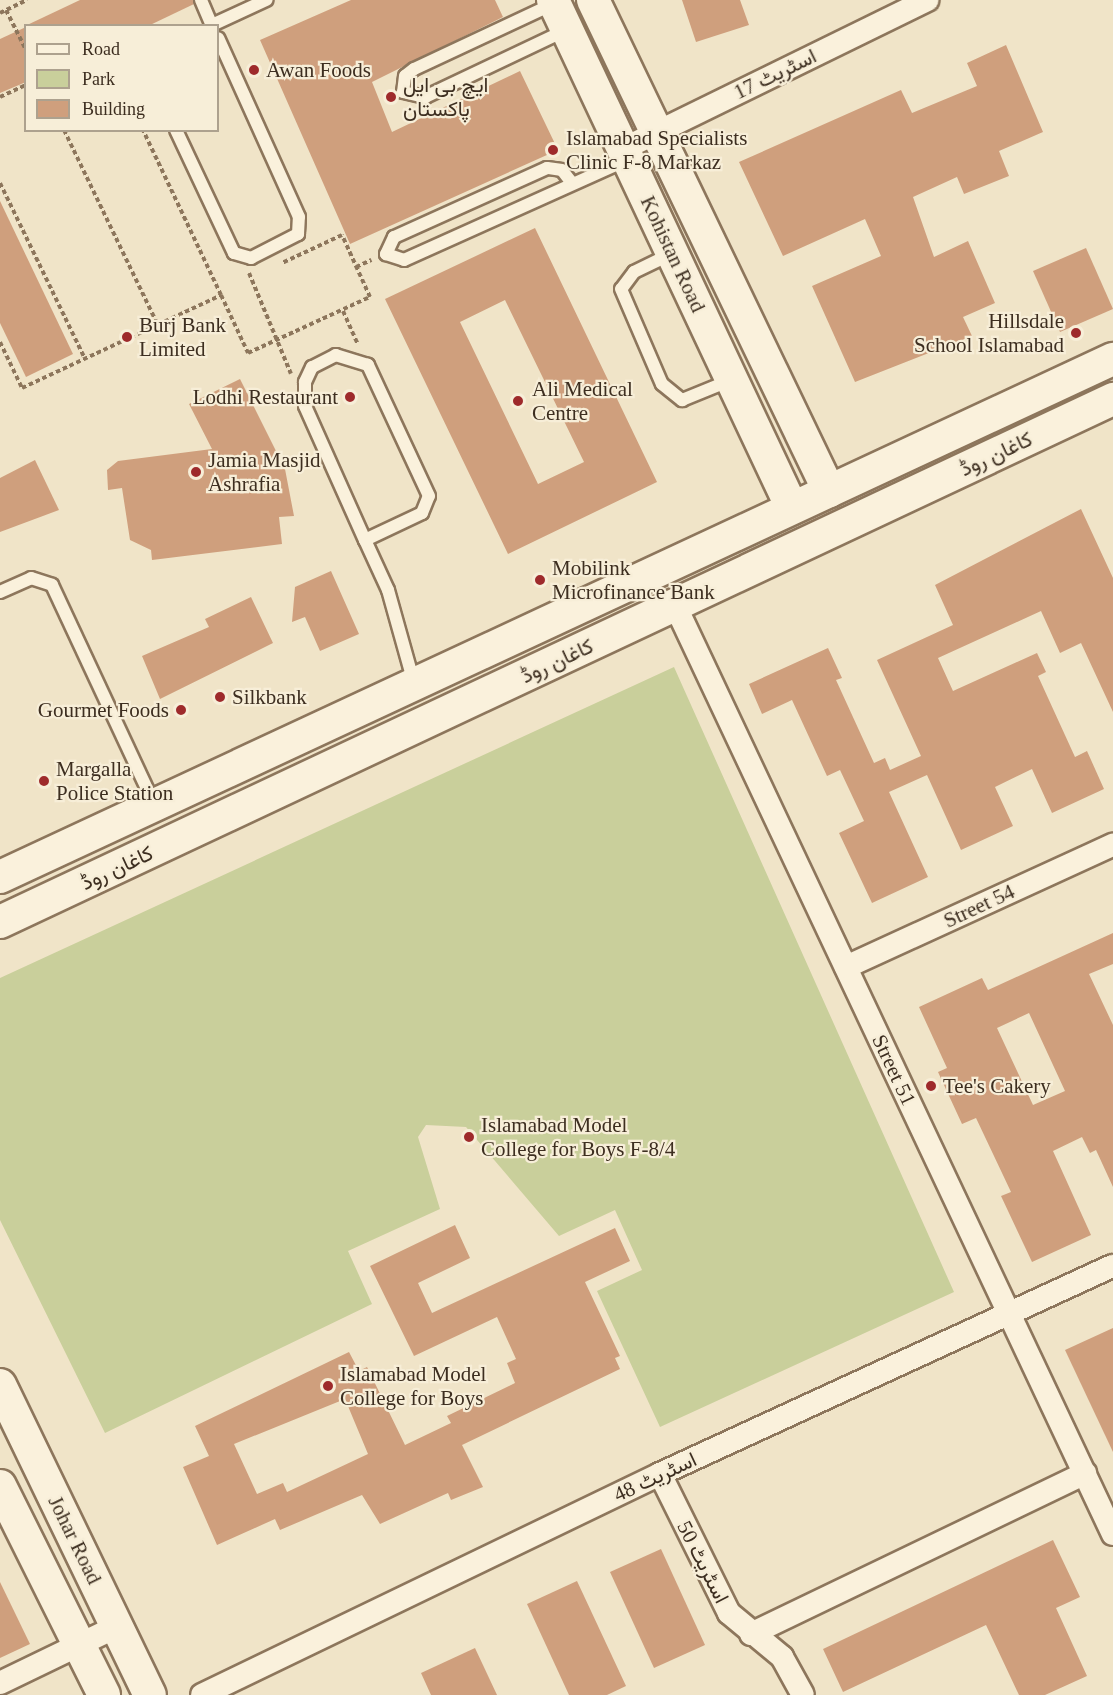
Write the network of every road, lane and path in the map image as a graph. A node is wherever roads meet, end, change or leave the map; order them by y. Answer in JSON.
{"nodes":[{"id":1,"x":27,"y":0,"type":"edge"},
{"id":2,"x":201,"y":0,"type":"edge"},
{"id":3,"x":266,"y":0,"type":"edge"},
{"id":4,"x":593,"y":0,"type":"edge"},
{"id":5,"x":927,"y":0,"type":"edge"},
{"id":6,"x":6,"y":10,"type":"junction"},
{"id":7,"x":558,"y":11,"type":"edge"},
{"id":8,"x":0,"y":12,"type":"edge"},
{"id":9,"x":212,"y":24,"type":"edge"},
{"id":10,"x":214,"y":24,"type":"edge"},
{"id":11,"x":219,"y":44,"type":"edge"},
{"id":12,"x":24,"y":46,"type":"edge"},
{"id":13,"x":222,"y":60,"type":"edge"},
{"id":14,"x":24,"y":86,"type":"edge"},
{"id":15,"x":0,"y":96,"type":"edge"},
{"id":16,"x":65,"y":132,"type":"edge"},
{"id":17,"x":144,"y":132,"type":"edge"},
{"id":18,"x":177,"y":132,"type":"edge"},
{"id":19,"x":655,"y":132,"type":"junction"},
{"id":20,"x":626,"y":154,"type":"junction"},
{"id":21,"x":0,"y":183,"type":"edge"},
{"id":22,"x":572,"y":183,"type":"junction"},
{"id":23,"x":672,"y":253,"type":"junction"},
{"id":24,"x":243,"y":258,"type":"junction"},
{"id":25,"x":271,"y":268,"type":"dead end"},
{"id":26,"x":261,"y":273,"type":"dead end"},
{"id":27,"x":251,"y":277,"type":"junction"},
{"id":28,"x":222,"y":295,"type":"junction"},
{"id":29,"x":343,"y":311,"type":"junction"},
{"id":30,"x":158,"y":325,"type":"junction"},
{"id":31,"x":277,"y":340,"type":"junction"},
{"id":32,"x":0,"y":342,"type":"edge"},
{"id":33,"x":85,"y":359,"type":"junction"},
{"id":34,"x":1113,"y":359,"type":"edge"},
{"id":35,"x":368,"y":365,"type":"junction"},
{"id":36,"x":732,"y":380,"type":"junction"},
{"id":37,"x":1113,"y":399,"type":"edge"},
{"id":38,"x":305,"y":406,"type":"junction"},
{"id":39,"x":829,"y":491,"type":"junction"},
{"id":40,"x":792,"y":508,"type":"junction"},
{"id":41,"x":365,"y":540,"type":"junction"},
{"id":42,"x":0,"y":592,"type":"edge"},
{"id":43,"x":675,"y":606,"type":"junction"},
{"id":44,"x":411,"y":686,"type":"junction"},
{"id":45,"x":424,"y":723,"type":"junction"},
{"id":46,"x":154,"y":805,"type":"junction"},
{"id":47,"x":1113,"y":845,"type":"edge"},
{"id":48,"x":0,"y":877,"type":"edge"},
{"id":49,"x":0,"y":922,"type":"edge"},
{"id":50,"x":846,"y":967,"type":"junction"},
{"id":51,"x":1113,"y":1266,"type":"edge"},
{"id":52,"x":1010,"y":1314,"type":"junction"},
{"id":53,"x":3,"y":1398,"type":"edge"},
{"id":54,"x":1085,"y":1473,"type":"junction"},
{"id":55,"x":660,"y":1474,"type":"junction"},
{"id":56,"x":0,"y":1486,"type":"edge"},
{"id":57,"x":1113,"y":1534,"type":"edge"},
{"id":58,"x":118,"y":1626,"type":"junction"},
{"id":59,"x":751,"y":1634,"type":"junction"},
{"id":60,"x":80,"y":1644,"type":"junction"},
{"id":61,"x":0,"y":1683,"type":"edge"},
{"id":62,"x":104,"y":1695,"type":"edge"},
{"id":63,"x":150,"y":1695,"type":"edge"},
{"id":64,"x":202,"y":1695,"type":"edge"},
{"id":65,"x":803,"y":1695,"type":"edge"}],
"edges":[{"from":1,"to":6,"type":"path"},
{"from":2,"to":9,"type":"lane"},
{"from":3,"to":10,"type":"lane"},
{"from":4,"to":19,"type":"street","name":"Kohistan Road"},
{"from":5,"to":19,"type":"street","name":"اسٹریٹ 17"},
{"from":6,"to":8,"type":"path"},
{"from":6,"to":12,"type":"path"},
{"from":7,"to":7,"type":"lane"},
{"from":7,"to":20,"type":"street","name":"Kohistan Road"},
{"from":11,"to":13,"type":"lane"},
{"from":13,"to":24,"type":"lane"},
{"from":14,"to":15,"type":"path"},
{"from":16,"to":30,"type":"path"},
{"from":17,"to":28,"type":"path"},
{"from":18,"to":24,"type":"lane"},
{"from":19,"to":20,"type":"street","name":"اسٹریٹ 17"},
{"from":19,"to":39,"type":"street","name":"Kohistan Road"},
{"from":20,"to":22,"type":"lane"},
{"from":20,"to":23,"type":"street","name":"Kohistan Road"},
{"from":21,"to":33,"type":"path"},
{"from":22,"to":22,"type":"lane"},
{"from":23,"to":36,"type":"street","name":"Kohistan Road"},
{"from":23,"to":36,"type":"lane"},
{"from":24,"to":27,"type":"path"},
{"from":25,"to":29,"type":"path"},
{"from":26,"to":27,"type":"path"},
{"from":27,"to":31,"type":"path"},
{"from":28,"to":30,"type":"path"},
{"from":28,"to":31,"type":"path"},
{"from":29,"to":31,"type":"path"},
{"from":29,"to":35,"type":"path"},
{"from":30,"to":33,"type":"path"},
{"from":31,"to":38,"type":"path"},
{"from":32,"to":33,"type":"path"},
{"from":34,"to":39,"type":"street","name":"کاغان روڈ"},
{"from":35,"to":38,"type":"lane"},
{"from":35,"to":41,"type":"lane"},
{"from":36,"to":40,"type":"street","name":"Kohistan Road"},
{"from":37,"to":43,"type":"street","name":"کاغان روڈ"},
{"from":38,"to":41,"type":"lane"},
{"from":39,"to":40,"type":"street","name":"کاغان روڈ"},
{"from":40,"to":44,"type":"street","name":"کاغان روڈ"},
{"from":41,"to":44,"type":"lane"},
{"from":42,"to":46,"type":"lane"},
{"from":43,"to":45,"type":"street","name":"کاغان روڈ"},
{"from":43,"to":50,"type":"street","name":"Street 51"},
{"from":44,"to":45,"type":"street"},
{"from":44,"to":46,"type":"street","name":"کاغان روڈ"},
{"from":45,"to":49,"type":"street","name":"کاغان روڈ"},
{"from":46,"to":48,"type":"street","name":"کاغان روڈ"},
{"from":47,"to":50,"type":"street","name":"Street 54"},
{"from":50,"to":52,"type":"street","name":"Street 51"},
{"from":51,"to":52,"type":"street","name":"اسٹریٹ 48"},
{"from":52,"to":54,"type":"street","name":"Street 51"},
{"from":52,"to":55,"type":"street","name":"اسٹریٹ 48"},
{"from":53,"to":58,"type":"street","name":"Johar Road"},
{"from":54,"to":57,"type":"street","name":"Street 51"},
{"from":54,"to":59,"type":"street"},
{"from":55,"to":59,"type":"street","name":"اسٹریٹ 50"},
{"from":55,"to":64,"type":"street","name":"اسٹریٹ 48"},
{"from":56,"to":60,"type":"street","name":"Johar Road"},
{"from":58,"to":60,"type":"street"},
{"from":58,"to":63,"type":"street","name":"Johar Road"},
{"from":59,"to":65,"type":"street","name":"اسٹریٹ 50"},
{"from":60,"to":61,"type":"street"},
{"from":60,"to":62,"type":"street","name":"Johar Road"}]}
